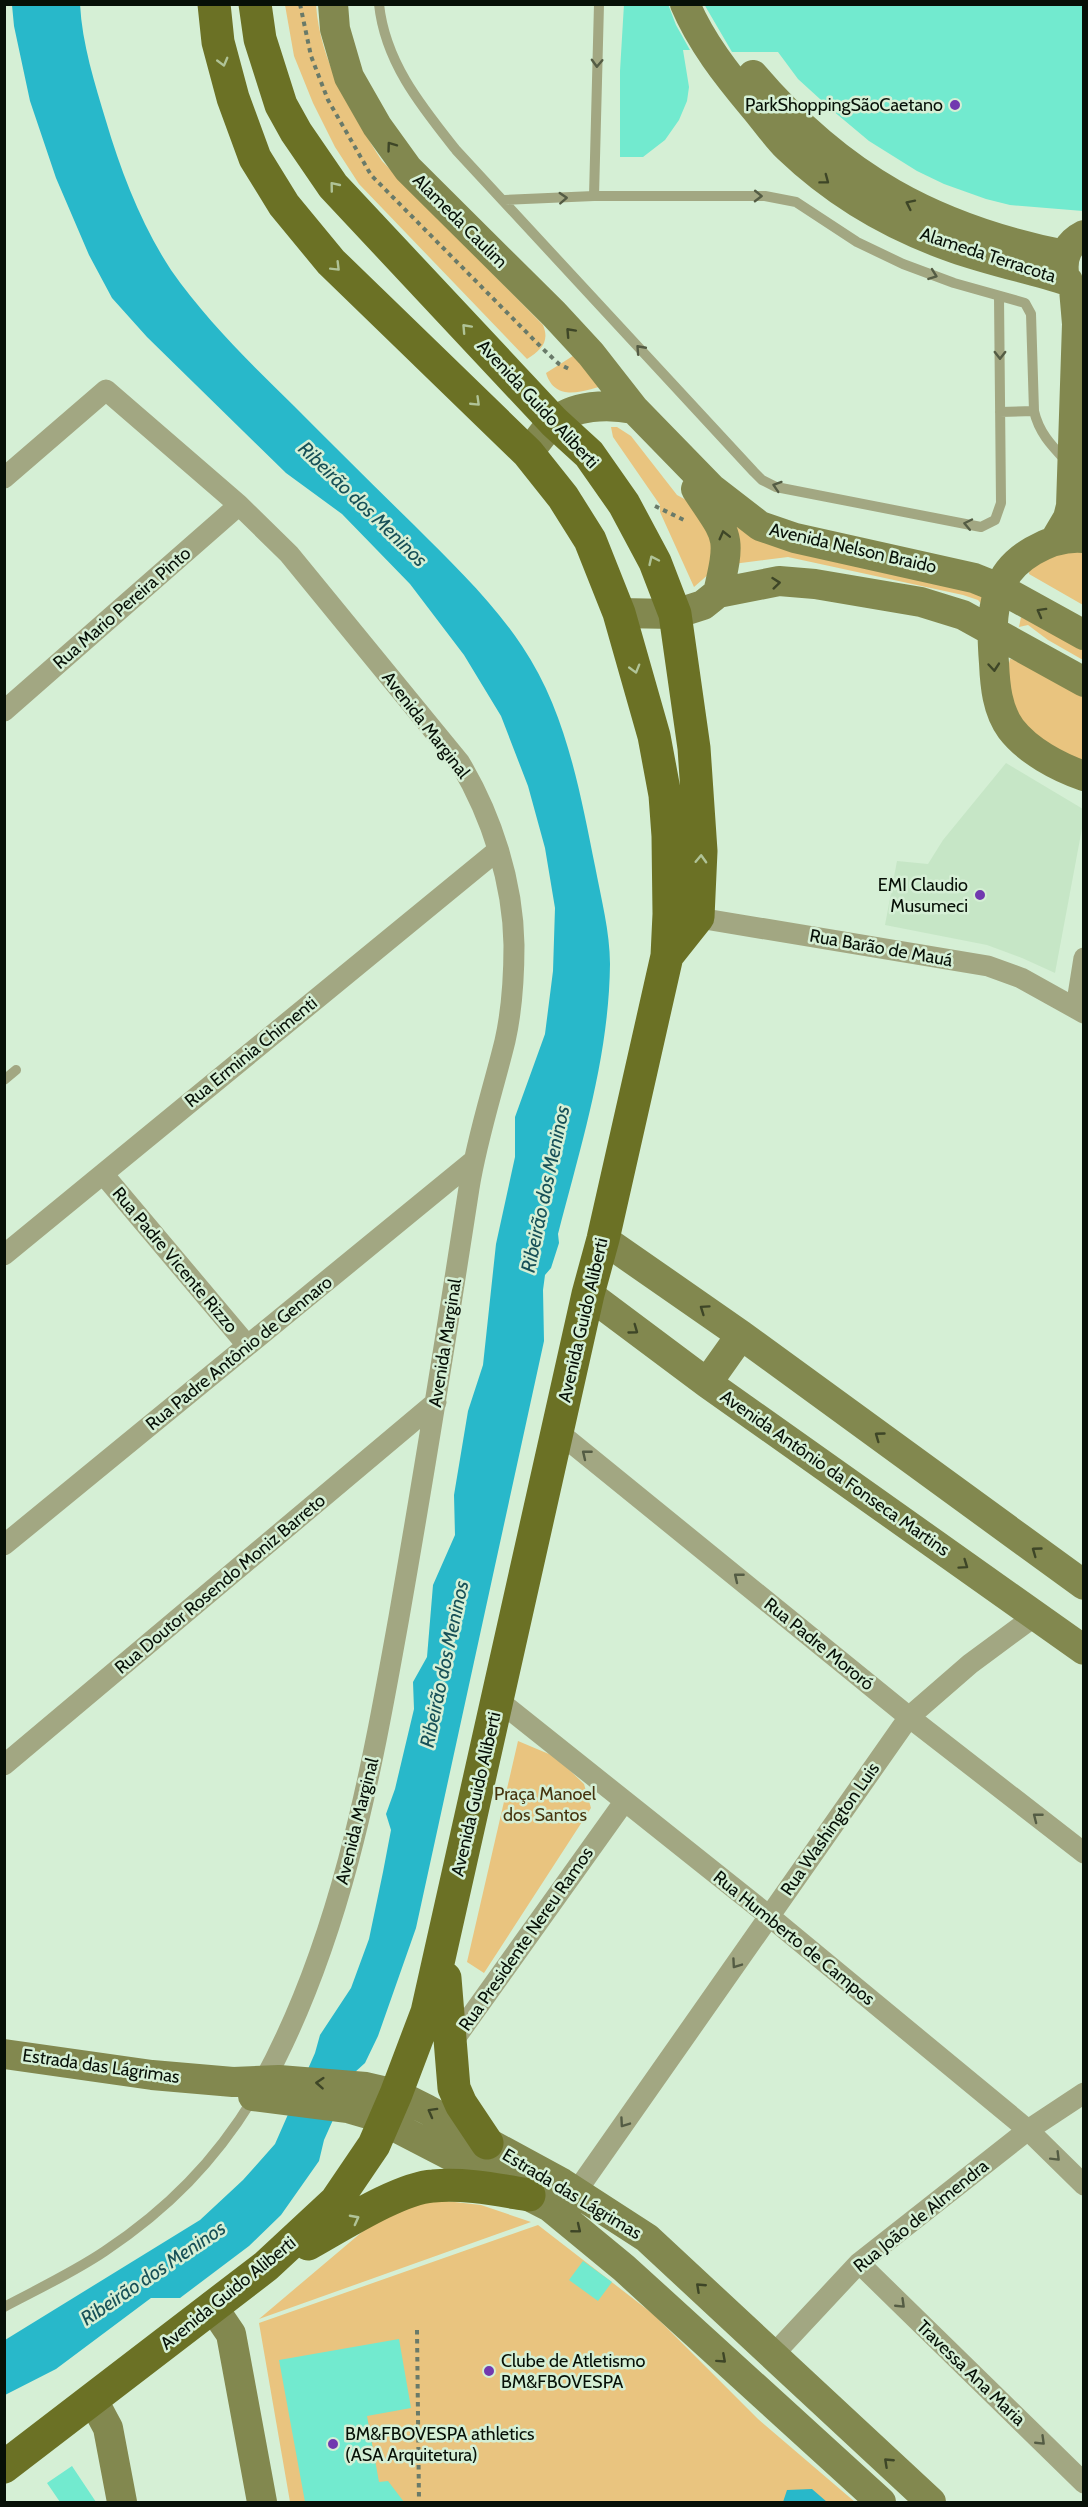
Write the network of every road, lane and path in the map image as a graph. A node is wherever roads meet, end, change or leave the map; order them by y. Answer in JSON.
{"nodes":[{"id":1,"x":214,"y":4,"type":"edge"},
{"id":2,"x":255,"y":4,"type":"edge"},
{"id":3,"x":333,"y":4,"type":"edge"},
{"id":4,"x":379,"y":4,"type":"edge"},
{"id":5,"x":599,"y":4,"type":"edge"},
{"id":6,"x":685,"y":4,"type":"edge"},
{"id":7,"x":703,"y":4,"type":"edge"},
{"id":8,"x":594,"y":196,"type":"junction"},
{"id":9,"x":505,"y":200,"type":"junction"},
{"id":10,"x":1075,"y":271,"type":"edge"},
{"id":11,"x":999,"y":297,"type":"junction"},
{"id":12,"x":634,"y":409,"type":"junction"},
{"id":13,"x":1034,"y":411,"type":"junction"},
{"id":14,"x":1000,"y":412,"type":"junction"},
{"id":15,"x":554,"y":422,"type":"junction"},
{"id":16,"x":528,"y":453,"type":"junction"},
{"id":17,"x":679,"y":457,"type":"junction"},
{"id":18,"x":1078,"y":469,"type":"edge"},
{"id":19,"x":4,"y":478,"type":"edge"},
{"id":20,"x":239,"y":506,"type":"junction"},
{"id":21,"x":1069,"y":539,"type":"edge"},
{"id":22,"x":999,"y":588,"type":"junction"},
{"id":23,"x":718,"y":592,"type":"junction"},
{"id":24,"x":619,"y":613,"type":"junction"},
{"id":25,"x":675,"y":614,"type":"junction"},
{"id":26,"x":992,"y":630,"type":"junction"},
{"id":27,"x":1083,"y":635,"type":"edge"},
{"id":28,"x":1083,"y":682,"type":"edge"},
{"id":29,"x":4,"y":711,"type":"edge"},
{"id":30,"x":1083,"y":776,"type":"edge"},
{"id":31,"x":498,"y":850,"type":"junction"},
{"id":32,"x":684,"y":916,"type":"junction"},
{"id":33,"x":1083,"y":957,"type":"edge"},
{"id":34,"x":1080,"y":1010,"type":"edge"},
{"id":35,"x":16,"y":1070,"type":"dead end"},
{"id":36,"x":4,"y":1080,"type":"edge"},
{"id":37,"x":473,"y":1161,"type":"junction"},
{"id":38,"x":103,"y":1174,"type":"junction"},
{"id":39,"x":603,"y":1239,"type":"junction"},
{"id":40,"x":4,"y":1255,"type":"edge"},
{"id":41,"x":588,"y":1294,"type":"junction"},
{"id":42,"x":741,"y":1335,"type":"junction"},
{"id":43,"x":247,"y":1345,"type":"junction"},
{"id":44,"x":707,"y":1383,"type":"junction"},
{"id":45,"x":436,"y":1402,"type":"junction"},
{"id":46,"x":557,"y":1431,"type":"junction"},
{"id":47,"x":4,"y":1545,"type":"edge"},
{"id":48,"x":1083,"y":1585,"type":"edge"},
{"id":49,"x":1035,"y":1616,"type":"junction"},
{"id":50,"x":1083,"y":1650,"type":"edge"},
{"id":51,"x":498,"y":1700,"type":"junction"},
{"id":52,"x":909,"y":1717,"type":"junction"},
{"id":53,"x":4,"y":1766,"type":"edge"},
{"id":54,"x":624,"y":1802,"type":"junction"},
{"id":55,"x":1083,"y":1853,"type":"edge"},
{"id":56,"x":769,"y":1916,"type":"junction"},
{"id":57,"x":442,"y":1944,"type":"junction"},
{"id":58,"x":449,"y":2047,"type":"junction"},
{"id":59,"x":4,"y":2054,"type":"edge"},
{"id":60,"x":261,"y":2088,"type":"junction"},
{"id":61,"x":1083,"y":2093,"type":"edge"},
{"id":62,"x":390,"y":2108,"type":"junction"},
{"id":63,"x":1028,"y":2130,"type":"junction"},
{"id":64,"x":487,"y":2143,"type":"junction"},
{"id":65,"x":1083,"y":2185,"type":"edge"},
{"id":66,"x":576,"y":2192,"type":"junction"},
{"id":67,"x":529,"y":2195,"type":"junction"},
{"id":68,"x":859,"y":2264,"type":"junction"},
{"id":69,"x":266,"y":2266,"type":"junction"},
{"id":70,"x":212,"y":2306,"type":"junction"},
{"id":71,"x":4,"y":2307,"type":"edge"},
{"id":72,"x":417,"y":2330,"type":"dead end"},
{"id":73,"x":773,"y":2355,"type":"junction"},
{"id":74,"x":93,"y":2400,"type":"junction"},
{"id":75,"x":4,"y":2467,"type":"edge"},
{"id":76,"x":1083,"y":2483,"type":"edge"},
{"id":77,"x":122,"y":2502,"type":"edge"},
{"id":78,"x":262,"y":2502,"type":"edge"},
{"id":79,"x":419,"y":2502,"type":"edge"},
{"id":80,"x":881,"y":2502,"type":"edge"},
{"id":81,"x":931,"y":2502,"type":"edge"}],
"edges":[{"from":1,"to":16,"type":"main road","one_way":true},
{"from":15,"to":2,"type":"main road","name":"Avenida Guido Aliberti","one_way":true},
{"from":12,"to":3,"type":"street","name":"Alameda Caulim","one_way":true},
{"from":4,"to":9,"type":"lane"},
{"from":5,"to":8,"type":"lane","one_way":true},
{"from":6,"to":10,"type":"street","name":"Alameda Terracota","one_way":true},
{"from":10,"to":7,"type":"street","name":"Alameda Terracota","one_way":true},
{"from":9,"to":8,"type":"lane","one_way":true},
{"from":8,"to":11,"type":"lane","one_way":true},
{"from":14,"to":9,"type":"lane","one_way":true},
{"from":10,"to":18,"type":"street"},
{"from":11,"to":13,"type":"lane"},
{"from":11,"to":14,"type":"lane","one_way":true},
{"from":12,"to":15,"type":"street"},
{"from":12,"to":17,"type":"street","name":"Avenida Nelson Braido"},
{"from":13,"to":14,"type":"lane"},
{"from":13,"to":18,"type":"lane"},
{"from":15,"to":16,"type":"street"},
{"from":25,"to":15,"type":"main road","name":"Avenida Guido Aliberti","one_way":true},
{"from":16,"to":24,"type":"main road"},
{"from":17,"to":22,"type":"street","name":"Avenida Nelson Braido"},
{"from":23,"to":17,"type":"street","one_way":true},
{"from":18,"to":21,"type":"street"},
{"from":19,"to":20,"type":"street","name":"Avenida Marginal"},
{"from":20,"to":29,"type":"street","name":"Rua Mario Pereira Pinto"},
{"from":20,"to":31,"type":"street","name":"Avenida Marginal"},
{"from":21,"to":22,"type":"street"},
{"from":22,"to":26,"type":"street"},
{"from":27,"to":22,"type":"street","name":"Avenida Nelson Braido","one_way":true},
{"from":23,"to":25,"type":"street","name":"Avenida Nelson Braido"},
{"from":23,"to":26,"type":"street","name":"Avenida Nelson Braido","one_way":true},
{"from":24,"to":25,"type":"street","name":"Avenida Nelson Braido"},
{"from":24,"to":32,"type":"main road","one_way":true},
{"from":32,"to":25,"type":"main road","name":"Avenida Guido Aliberti","one_way":true},
{"from":26,"to":28,"type":"street","name":"Avenida Nelson Braido"},
{"from":26,"to":30,"type":"street","one_way":true},
{"from":31,"to":37,"type":"street","name":"Avenida Marginal"},
{"from":31,"to":38,"type":"street","name":"Rua Erminia Chimenti"},
{"from":32,"to":34,"type":"street","name":"Rua Barão de Mauá"},
{"from":32,"to":39,"type":"main road","name":"Avenida Guido Aliberti"},
{"from":33,"to":34,"type":"street"},
{"from":35,"to":36,"type":"lane"},
{"from":37,"to":43,"type":"street","name":"Rua Padre Antônio de Gennaro"},
{"from":37,"to":45,"type":"street","name":"Avenida Marginal"},
{"from":38,"to":40,"type":"street","name":"Rua Erminia Chimenti"},
{"from":38,"to":43,"type":"street","name":"Rua Padre Vicente Rizzo"},
{"from":39,"to":41,"type":"main road","name":"Avenida Guido Aliberti"},
{"from":42,"to":39,"type":"street","one_way":true},
{"from":41,"to":44,"type":"street","name":"Avenida Antônio da Fonseca Martins","one_way":true},
{"from":41,"to":46,"type":"main road","name":"Avenida Guido Aliberti"},
{"from":42,"to":44,"type":"street"},
{"from":48,"to":42,"type":"street","one_way":true},
{"from":43,"to":47,"type":"street","name":"Rua Padre Antônio de Gennaro"},
{"from":44,"to":49,"type":"street","name":"Avenida Antônio da Fonseca Martins","one_way":true},
{"from":45,"to":53,"type":"street","name":"Rua Doutor Rosendo Moniz Barreto"},
{"from":45,"to":60,"type":"street","name":"Avenida Marginal"},
{"from":46,"to":51,"type":"main road","name":"Avenida Guido Aliberti"},
{"from":52,"to":46,"type":"street","name":"Rua Padre Mororó","one_way":true},
{"from":49,"to":50,"type":"street","name":"Avenida Antônio da Fonseca Martins"},
{"from":49,"to":52,"type":"street","name":"Rua Washington Luis"},
{"from":51,"to":54,"type":"street","name":"Rua Humberto de Campos"},
{"from":51,"to":57,"type":"main road","name":"Avenida Guido Aliberti"},
{"from":55,"to":52,"type":"street","name":"Rua Padre Mororó","one_way":true},
{"from":52,"to":56,"type":"street","name":"Rua Washington Luis"},
{"from":54,"to":56,"type":"street","name":"Rua Humberto de Campos"},
{"from":54,"to":58,"type":"street","name":"Rua Presidente Nereu Ramos"},
{"from":56,"to":63,"type":"street","name":"Rua Humberto de Campos"},
{"from":56,"to":66,"type":"street","name":"Rua Washington Luis","one_way":true},
{"from":57,"to":58,"type":"main road"},
{"from":57,"to":62,"type":"main road","name":"Avenida Guido Aliberti"},
{"from":58,"to":64,"type":"main road"},
{"from":59,"to":60,"type":"street","name":"Estrada das Lágrimas"},
{"from":60,"to":62,"type":"street","name":"Estrada das Lágrimas"},
{"from":60,"to":71,"type":"lane","name":"Avenida Marginal"},
{"from":61,"to":63,"type":"street","name":"Rua João de Almendra"},
{"from":64,"to":62,"type":"street","name":"Estrada das Lágrimas","one_way":true},
{"from":62,"to":67,"type":"street","name":"Estrada das Lágrimas"},
{"from":62,"to":69,"type":"main road","name":"Avenida Guido Aliberti"},
{"from":63,"to":65,"type":"street","name":"Rua Humberto de Campos","one_way":true},
{"from":63,"to":68,"type":"street","name":"Rua João de Almendra"},
{"from":64,"to":66,"type":"street","name":"Estrada das Lágrimas"},
{"from":73,"to":66,"type":"street","name":"Estrada das Lágrimas","one_way":true},
{"from":69,"to":67,"type":"main road","one_way":true},
{"from":67,"to":80,"type":"street","name":"Estrada das Lágrimas","one_way":true},
{"from":68,"to":73,"type":"street","name":"Rua João de Almendra"},
{"from":68,"to":76,"type":"street","name":"Travessa Ana Maria","one_way":true},
{"from":69,"to":70,"type":"main road","name":"Avenida Guido Aliberti"},
{"from":70,"to":74,"type":"main road","name":"Avenida Guido Aliberti"},
{"from":70,"to":78,"type":"street"},
{"from":72,"to":79,"type":"path"},
{"from":81,"to":73,"type":"street","name":"Estrada das Lágrimas","one_way":true},
{"from":74,"to":75,"type":"main road","name":"Avenida Guido Aliberti"},
{"from":74,"to":77,"type":"street"}]}
